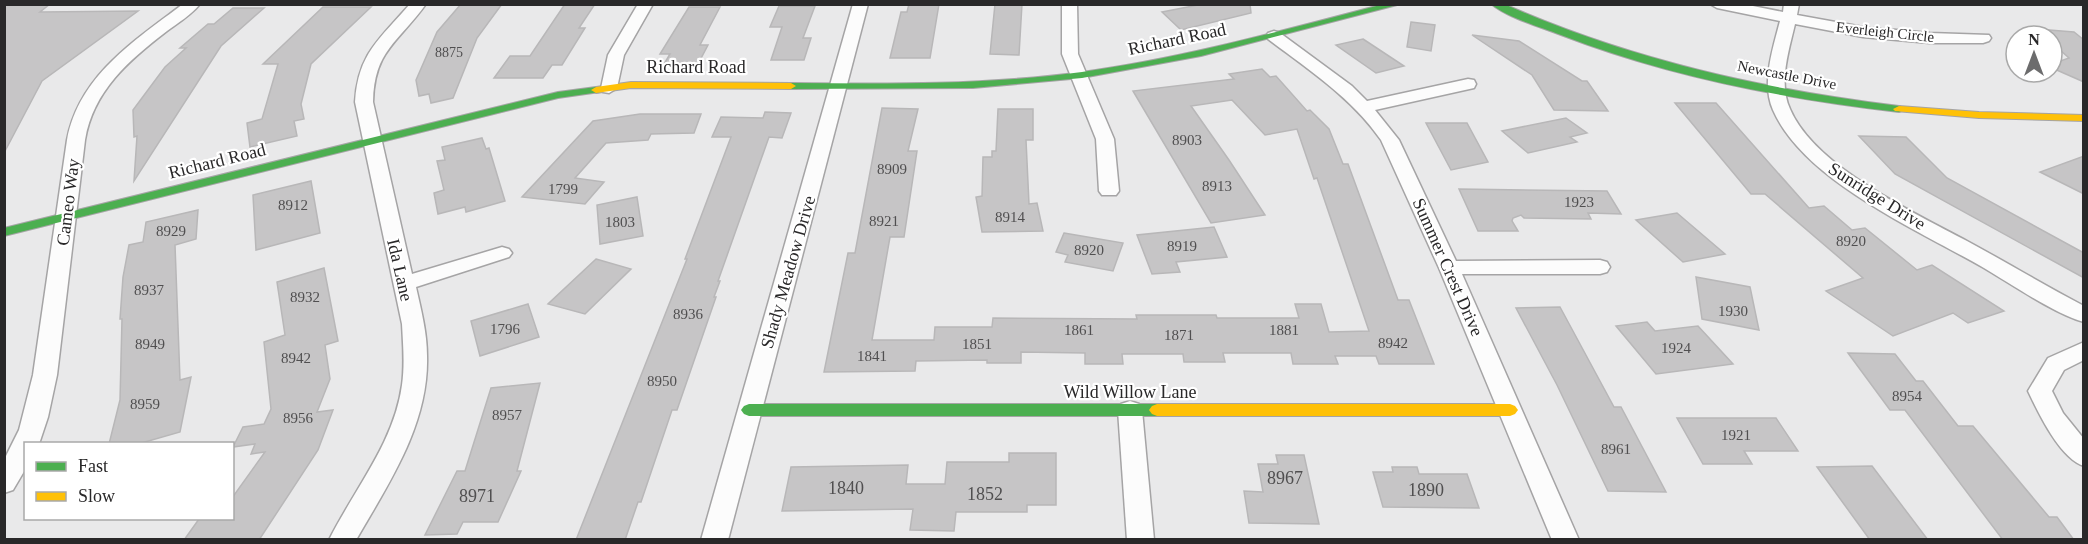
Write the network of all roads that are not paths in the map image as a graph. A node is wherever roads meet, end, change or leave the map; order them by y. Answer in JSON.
{"nodes":[{"id":1,"x":192,"y":4,"type":"edge"},
{"id":2,"x":419,"y":4,"type":"edge"},
{"id":3,"x":646,"y":4,"type":"edge"},
{"id":4,"x":861,"y":4,"type":"edge"},
{"id":5,"x":1069,"y":4,"type":"edge"},
{"id":6,"x":1397,"y":4,"type":"edge"},
{"id":7,"x":1495,"y":4,"type":"edge"},
{"id":8,"x":1717,"y":4,"type":"edge"},
{"id":9,"x":1790,"y":12,"type":"edge"},
{"id":10,"x":1274,"y":36,"type":"junction"},
{"id":11,"x":1983,"y":38,"type":"dead end"},
{"id":12,"x":1078,"y":75,"type":"junction"},
{"id":13,"x":1468,"y":84,"type":"dead end"},
{"id":14,"x":840,"y":85,"type":"junction"},
{"id":15,"x":609,"y":88,"type":"junction"},
{"id":16,"x":1776,"y":91,"type":"junction"},
{"id":17,"x":1364,"y":107,"type":"junction"},
{"id":18,"x":2084,"y":118,"type":"edge"},
{"id":19,"x":372,"y":140,"type":"junction"},
{"id":20,"x":1109,"y":191,"type":"dead end"},
{"id":21,"x":66,"y":217,"type":"junction"},
{"id":22,"x":4,"y":232,"type":"edge"},
{"id":23,"x":502,"y":253,"type":"dead end"},
{"id":24,"x":1600,"y":267,"type":"dead end"},
{"id":25,"x":1449,"y":268,"type":"junction"},
{"id":26,"x":403,"y":284,"type":"junction"},
{"id":27,"x":2084,"y":315,"type":"edge"},
{"id":28,"x":2084,"y":350,"type":"edge"},
{"id":29,"x":749,"y":410,"type":"junction"},
{"id":30,"x":1130,"y":410,"type":"junction"},
{"id":31,"x":1510,"y":410,"type":"junction"},
{"id":32,"x":27,"y":442,"type":"edge"},
{"id":33,"x":24,"y":448,"type":"edge"},
{"id":34,"x":2084,"y":458,"type":"edge"},
{"id":35,"x":4,"y":483,"type":"edge"},
{"id":36,"x":342,"y":540,"type":"edge"},
{"id":37,"x":714,"y":540,"type":"edge"},
{"id":38,"x":1141,"y":540,"type":"edge"},
{"id":39,"x":1566,"y":540,"type":"edge"}],
"edges":[{"from":1,"to":21,"type":"street","name":"Cameo Way"},
{"from":2,"to":19,"type":"street","name":"Ida Lane"},
{"from":3,"to":15,"type":"street"},
{"from":4,"to":14,"type":"street","name":"Shady Meadow Drive"},
{"from":5,"to":12,"type":"street"},
{"from":6,"to":10,"type":"street","name":"Richard Road"},
{"from":7,"to":16,"type":"street","name":"Newcastle Drive"},
{"from":8,"to":9,"type":"street","name":"Everleigh Circle"},
{"from":9,"to":11,"type":"street","name":"Everleigh Circle"},
{"from":9,"to":16,"type":"street","name":"Sunridge Drive"},
{"from":10,"to":12,"type":"street","name":"Richard Road"},
{"from":10,"to":17,"type":"street","name":"Summer Crest Drive"},
{"from":12,"to":14,"type":"street","name":"Richard Road"},
{"from":12,"to":20,"type":"street"},
{"from":13,"to":17,"type":"street"},
{"from":14,"to":15,"type":"street","name":"Richard Road"},
{"from":14,"to":29,"type":"street","name":"Shady Meadow Drive"},
{"from":15,"to":19,"type":"street","name":"Richard Road"},
{"from":16,"to":18,"type":"street","name":"Newcastle Drive"},
{"from":16,"to":27,"type":"street","name":"Sunridge Drive"},
{"from":17,"to":25,"type":"street","name":"Summer Crest Drive"},
{"from":19,"to":21,"type":"street","name":"Richard Road"},
{"from":19,"to":26,"type":"street","name":"Ida Lane"},
{"from":21,"to":22,"type":"street","name":"Richard Road"},
{"from":21,"to":32,"type":"street","name":"Cameo Way"},
{"from":23,"to":26,"type":"street"},
{"from":24,"to":25,"type":"street"},
{"from":25,"to":31,"type":"street","name":"Summer Crest Drive"},
{"from":26,"to":36,"type":"street","name":"Ida Lane"},
{"from":28,"to":34,"type":"street"},
{"from":29,"to":30,"type":"street","name":"Wild Willow Lane"},
{"from":29,"to":37,"type":"street","name":"Shady Meadow Drive"},
{"from":30,"to":31,"type":"street","name":"Wild Willow Lane"},
{"from":30,"to":38,"type":"street"},
{"from":31,"to":39,"type":"street","name":"Summer Crest Drive"},
{"from":33,"to":35,"type":"street","name":"Cameo Way"}]}
